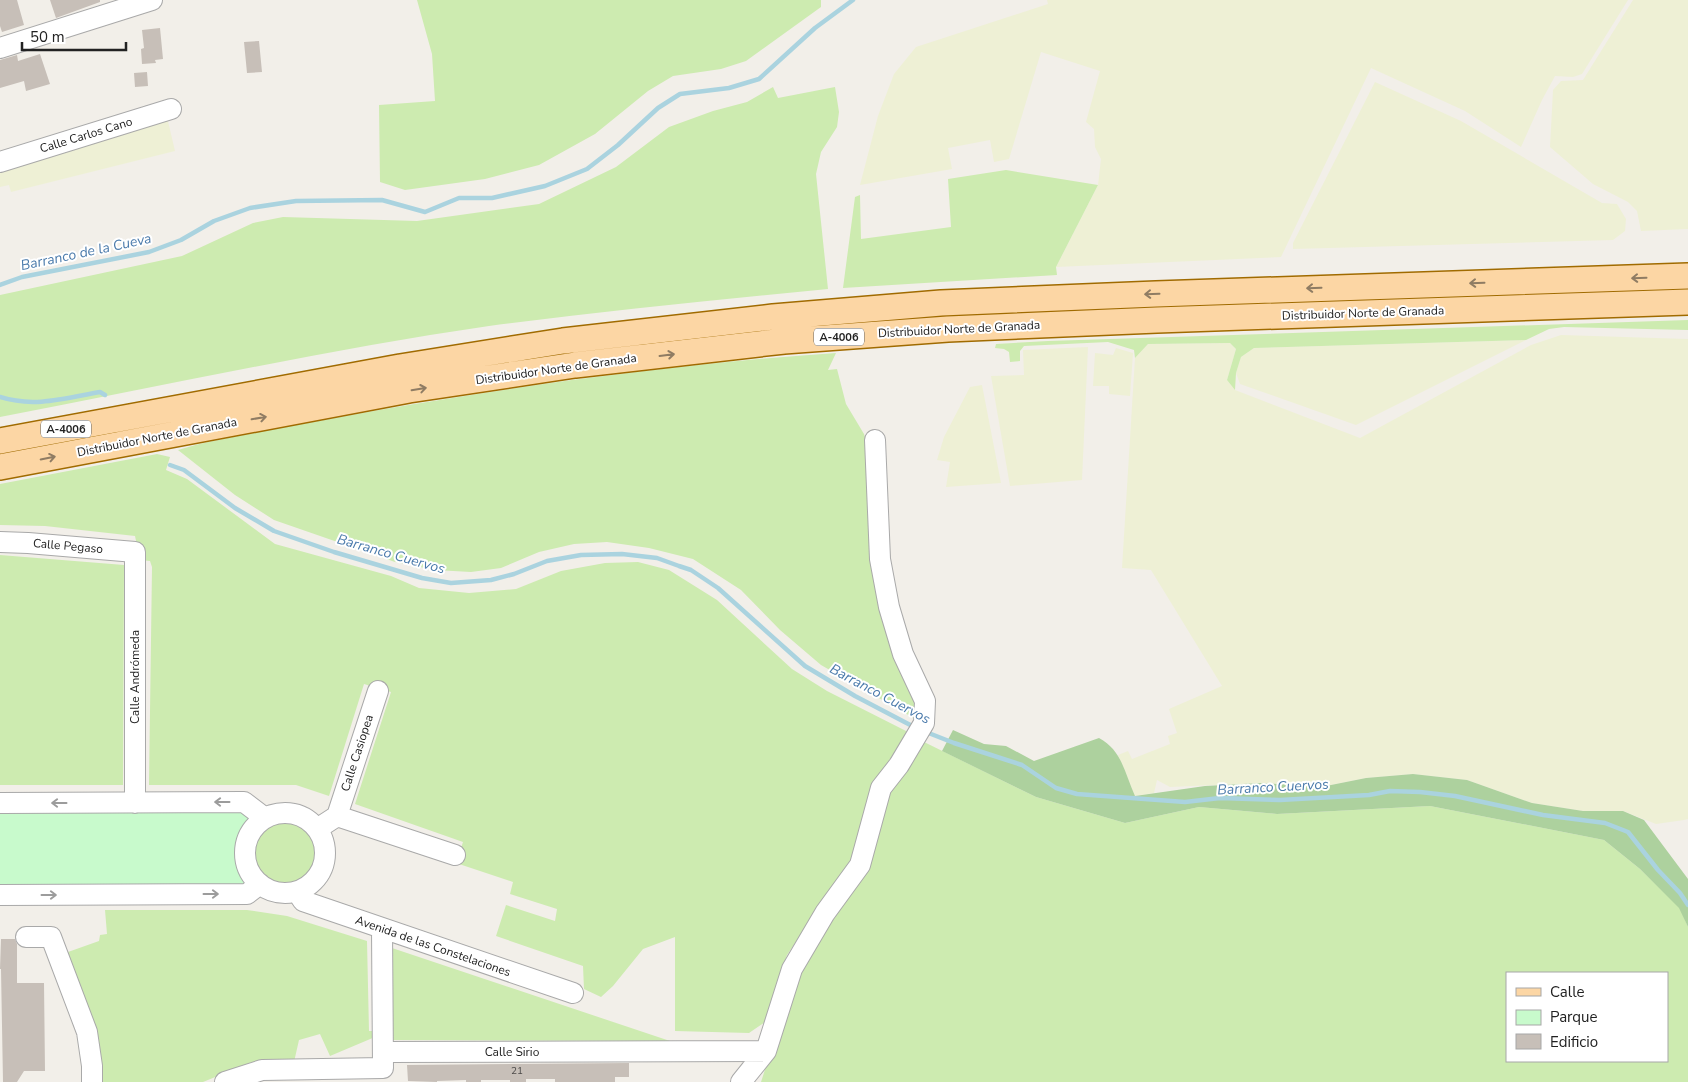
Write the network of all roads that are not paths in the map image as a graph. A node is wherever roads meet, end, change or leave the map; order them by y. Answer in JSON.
{"nodes":[{"id":1,"x":152,"y":0,"type":"edge"},
{"id":2,"x":0,"y":48,"type":"edge"},
{"id":3,"x":171,"y":109,"type":"dead end"},
{"id":4,"x":0,"y":162,"type":"edge"},
{"id":5,"x":1688,"y":276,"type":"edge"},
{"id":6,"x":1688,"y":302,"type":"edge"},
{"id":7,"x":875,"y":440,"type":"dead end"},
{"id":8,"x":0,"y":441,"type":"edge"},
{"id":9,"x":0,"y":467,"type":"edge"},
{"id":10,"x":0,"y":542,"type":"edge"},
{"id":11,"x":135,"y":552,"type":"joint"},
{"id":12,"x":378,"y":691,"type":"dead end"},
{"id":13,"x":0,"y":803,"type":"edge"},
{"id":14,"x":135,"y":803,"type":"junction"},
{"id":15,"x":337,"y":816,"type":"junction"},
{"id":16,"x":265,"y":818,"type":"junction"},
{"id":17,"x":317,"y":829,"type":"junction"},
{"id":18,"x":455,"y":855,"type":"dead end"},
{"id":19,"x":260,"y":884,"type":"junction"},
{"id":20,"x":297,"y":892,"type":"junction"},
{"id":21,"x":0,"y":895,"type":"edge"},
{"id":22,"x":382,"y":929,"type":"junction"},
{"id":23,"x":26,"y":938,"type":"dead end"},
{"id":24,"x":573,"y":993,"type":"dead end"},
{"id":25,"x":766,"y":1051,"type":"junction"},
{"id":26,"x":382,"y":1052,"type":"junction"},
{"id":27,"x":92,"y":1082,"type":"edge"},
{"id":28,"x":224,"y":1082,"type":"edge"},
{"id":29,"x":741,"y":1082,"type":"edge"}],
"edges":[{"from":1,"to":2,"type":"street"},
{"from":3,"to":4,"type":"street","name":"Calle Carlos Cano"},
{"from":5,"to":8,"type":"main road","name":"Distribuidor Norte de Granada","number":"A-4006","one_way":true},
{"from":9,"to":6,"type":"main road","name":"Distribuidor Norte de Granada","number":"A-4006","one_way":true},
{"from":7,"to":25,"type":"street"},
{"from":10,"to":11,"type":"street","name":"Calle Pegaso"},
{"from":11,"to":14,"type":"street","name":"Calle Andrómeda"},
{"from":12,"to":15,"type":"street","name":"Calle Casiopea"},
{"from":14,"to":13,"type":"street","one_way":true},
{"from":16,"to":14,"type":"street","one_way":true},
{"from":15,"to":17,"type":"street"},
{"from":15,"to":18,"type":"street"},
{"from":16,"to":17,"type":"street"},
{"from":16,"to":19,"type":"street"},
{"from":17,"to":20,"type":"street"},
{"from":19,"to":20,"type":"street"},
{"from":21,"to":19,"type":"street","one_way":true},
{"from":20,"to":22,"type":"street","name":"Avenida de las Constelaciones"},
{"from":22,"to":24,"type":"street","name":"Avenida de las Constelaciones"},
{"from":22,"to":26,"type":"street"},
{"from":23,"to":27,"type":"street"},
{"from":25,"to":26,"type":"street","name":"Calle Sirio"},
{"from":25,"to":29,"type":"street"},
{"from":26,"to":28,"type":"street"}]}
